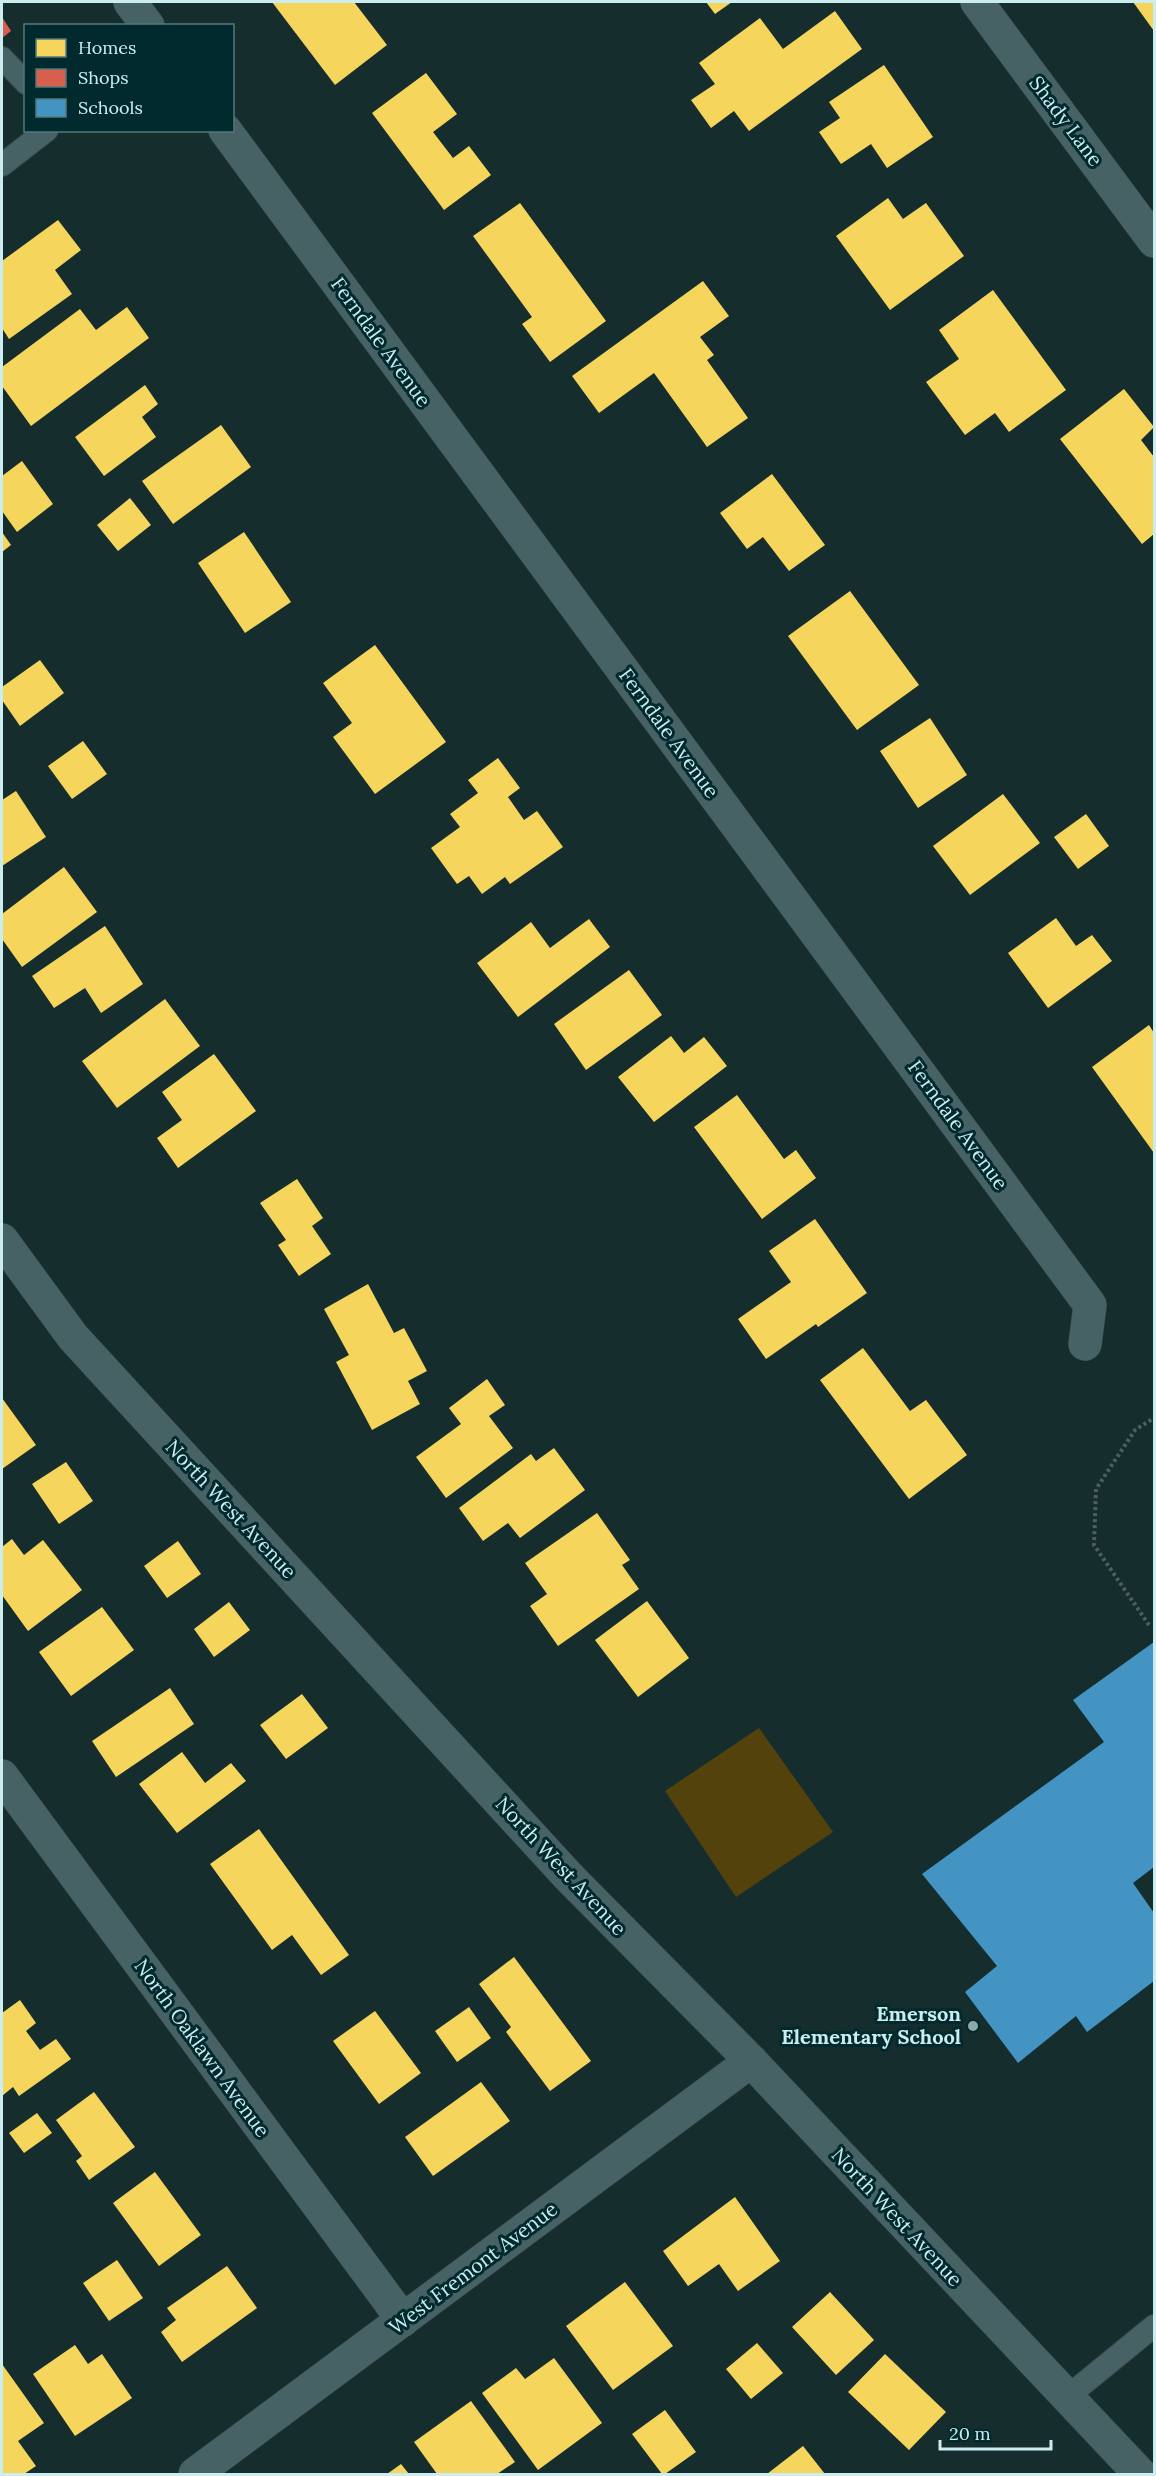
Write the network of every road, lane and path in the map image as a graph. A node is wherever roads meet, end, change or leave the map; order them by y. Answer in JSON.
{"nodes":[{"id":1,"x":130,"y":2,"type":"edge"},
{"id":2,"x":977,"y":2,"type":"edge"},
{"id":3,"x":146,"y":24,"type":"edge"},
{"id":4,"x":2,"y":58,"type":"edge"},
{"id":5,"x":24,"y":81,"type":"edge"},
{"id":6,"x":44,"y":132,"type":"edge"},
{"id":7,"x":226,"y":132,"type":"edge"},
{"id":8,"x":2,"y":165,"type":"edge"},
{"id":9,"x":1155,"y":241,"type":"edge"},
{"id":10,"x":6,"y":1258,"type":"edge"},
{"id":11,"x":1084,"y":1344,"type":"dead end"},
{"id":12,"x":1155,"y":1418,"type":"edge"},
{"id":13,"x":1149,"y":1624,"type":"dead end"},
{"id":14,"x":2,"y":1776,"type":"edge"},
{"id":15,"x":751,"y":2061,"type":"junction"},
{"id":16,"x":403,"y":2320,"type":"junction"},
{"id":17,"x":1155,"y":2326,"type":"edge"},
{"id":18,"x":1067,"y":2397,"type":"junction"},
{"id":19,"x":195,"y":2475,"type":"edge"},
{"id":20,"x":1140,"y":2475,"type":"edge"}],
"edges":[{"from":1,"to":3,"type":"street"},
{"from":2,"to":9,"type":"street","name":"Shady Lane"},
{"from":4,"to":5,"type":"lane"},
{"from":6,"to":8,"type":"lane"},
{"from":7,"to":11,"type":"street","name":"Ferndale Avenue"},
{"from":10,"to":15,"type":"street","name":"North West Avenue"},
{"from":12,"to":13,"type":"path"},
{"from":14,"to":16,"type":"street","name":"North Oaklawn Avenue"},
{"from":15,"to":16,"type":"street","name":"West Fremont Avenue"},
{"from":15,"to":18,"type":"street","name":"North West Avenue"},
{"from":16,"to":19,"type":"street","name":"West Fremont Avenue"},
{"from":17,"to":18,"type":"lane"},
{"from":18,"to":20,"type":"street","name":"North West Avenue"}]}
